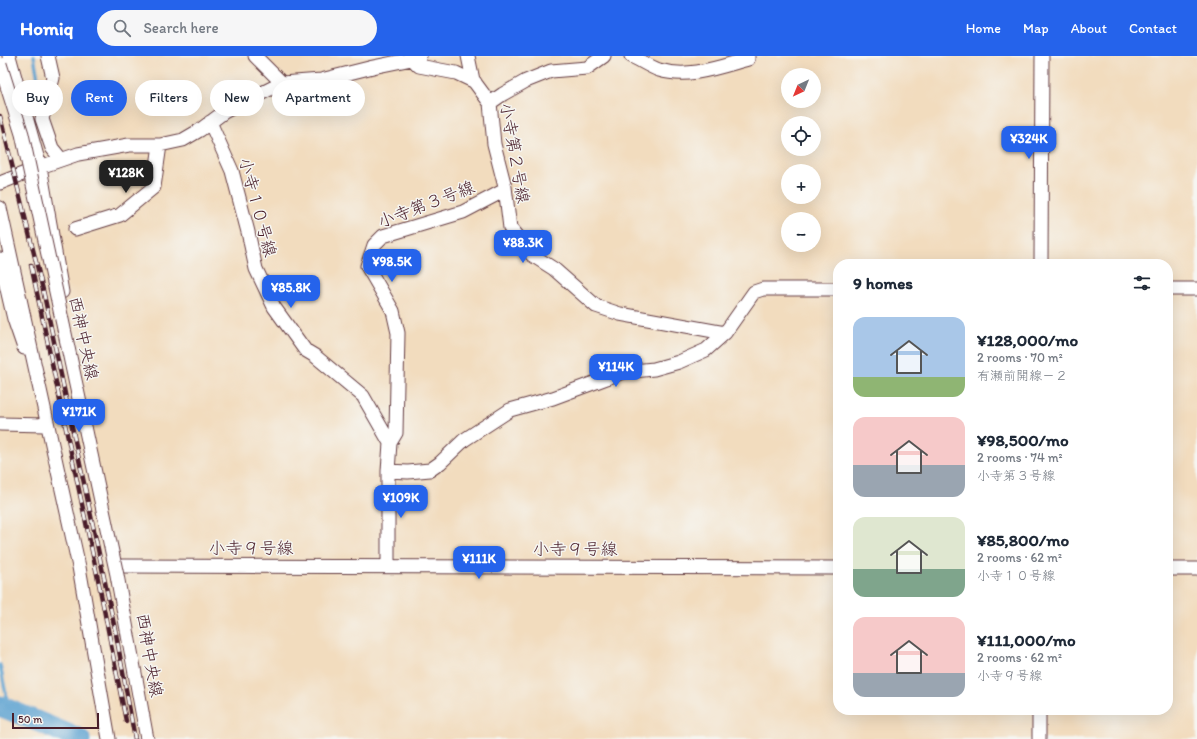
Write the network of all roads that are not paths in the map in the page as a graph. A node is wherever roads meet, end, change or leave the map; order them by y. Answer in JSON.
{"nodes":[{"id":1,"x":9,"y":56,"type":"edge"},
{"id":2,"x":48,"y":56,"type":"edge"},
{"id":3,"x":468,"y":56,"type":"edge"},
{"id":4,"x":604,"y":56,"type":"edge"},
{"id":5,"x":631,"y":56,"type":"edge"},
{"id":6,"x":1042,"y":56,"type":"edge"},
{"id":7,"x":259,"y":57,"type":"edge"},
{"id":8,"x":416,"y":58,"type":"edge"},
{"id":9,"x":748,"y":58,"type":"edge"},
{"id":10,"x":0,"y":64,"type":"edge"},
{"id":11,"x":279,"y":80,"type":"edge"},
{"id":12,"x":321,"y":80,"type":"edge"},
{"id":13,"x":475,"y":82,"type":"junction"},
{"id":14,"x":272,"y":88,"type":"edge"},
{"id":15,"x":490,"y":103,"type":"junction"},
{"id":16,"x":210,"y":122,"type":"junction"},
{"id":17,"x":160,"y":145,"type":"junction"},
{"id":18,"x":61,"y":159,"type":"junction"},
{"id":19,"x":40,"y":167,"type":"junction"},
{"id":20,"x":0,"y":183,"type":"edge"},
{"id":21,"x":505,"y":190,"type":"junction"},
{"id":22,"x":0,"y":208,"type":"edge"},
{"id":23,"x":75,"y":229,"type":"dead end"},
{"id":24,"x":0,"y":259,"type":"edge"},
{"id":25,"x":1040,"y":259,"type":"edge"},
{"id":26,"x":833,"y":289,"type":"edge"},
{"id":27,"x":1173,"y":290,"type":"edge"},
{"id":28,"x":1197,"y":290,"type":"edge"},
{"id":29,"x":725,"y":333,"type":"junction"},
{"id":30,"x":0,"y":424,"type":"edge"},
{"id":31,"x":46,"y":425,"type":"junction"},
{"id":32,"x":390,"y":443,"type":"junction"},
{"id":33,"x":388,"y":471,"type":"junction"},
{"id":34,"x":120,"y":566,"type":"junction"},
{"id":35,"x":388,"y":567,"type":"junction"},
{"id":36,"x":833,"y":568,"type":"edge"},
{"id":37,"x":1173,"y":569,"type":"edge"},
{"id":38,"x":1197,"y":569,"type":"edge"},
{"id":39,"x":1039,"y":715,"type":"edge"},
{"id":40,"x":104,"y":739,"type":"edge"},
{"id":41,"x":109,"y":739,"type":"edge"},
{"id":42,"x":147,"y":739,"type":"edge"},
{"id":43,"x":152,"y":739,"type":"edge"},
{"id":44,"x":1039,"y":739,"type":"edge"}],
"edges":[{"from":1,"to":19,"type":"street","name":"西神中央線"},
{"from":2,"to":18,"type":"street"},
{"from":3,"to":13,"type":"street","name":"小寺第２号線"},
{"from":4,"to":15,"type":"street"},
{"from":5,"to":9,"type":"street"},
{"from":6,"to":25,"type":"street"},
{"from":7,"to":11,"type":"street"},
{"from":8,"to":12,"type":"street"},
{"from":8,"to":13,"type":"street"},
{"from":10,"to":42,"type":"street","name":"西神中央線","bridge":true},
{"from":13,"to":15,"type":"street","name":"小寺第２号線"},
{"from":14,"to":16,"type":"street"},
{"from":15,"to":21,"type":"street","name":"小寺第２号線"},
{"from":16,"to":17,"type":"street"},
{"from":16,"to":32,"type":"street","name":"小寺１０号線"},
{"from":17,"to":18,"type":"street"},
{"from":17,"to":23,"type":"street"},
{"from":18,"to":19,"type":"street"},
{"from":19,"to":20,"type":"street"},
{"from":19,"to":34,"type":"street","name":"西神中央線"},
{"from":21,"to":29,"type":"street","name":"小寺第２号線"},
{"from":21,"to":32,"type":"street","name":"小寺第３号線"},
{"from":22,"to":41,"type":"street"},
{"from":24,"to":31,"type":"street"},
{"from":26,"to":29,"type":"street"},
{"from":27,"to":28,"type":"street"},
{"from":29,"to":33,"type":"street"},
{"from":30,"to":31,"type":"street"},
{"from":31,"to":40,"type":"street"},
{"from":32,"to":33,"type":"street"},
{"from":33,"to":35,"type":"street"},
{"from":34,"to":35,"type":"street","name":"小寺９号線"},
{"from":34,"to":43,"type":"street","name":"西神中央線"},
{"from":35,"to":36,"type":"street","name":"小寺９号線"},
{"from":37,"to":38,"type":"street"},
{"from":39,"to":44,"type":"street"}]}
